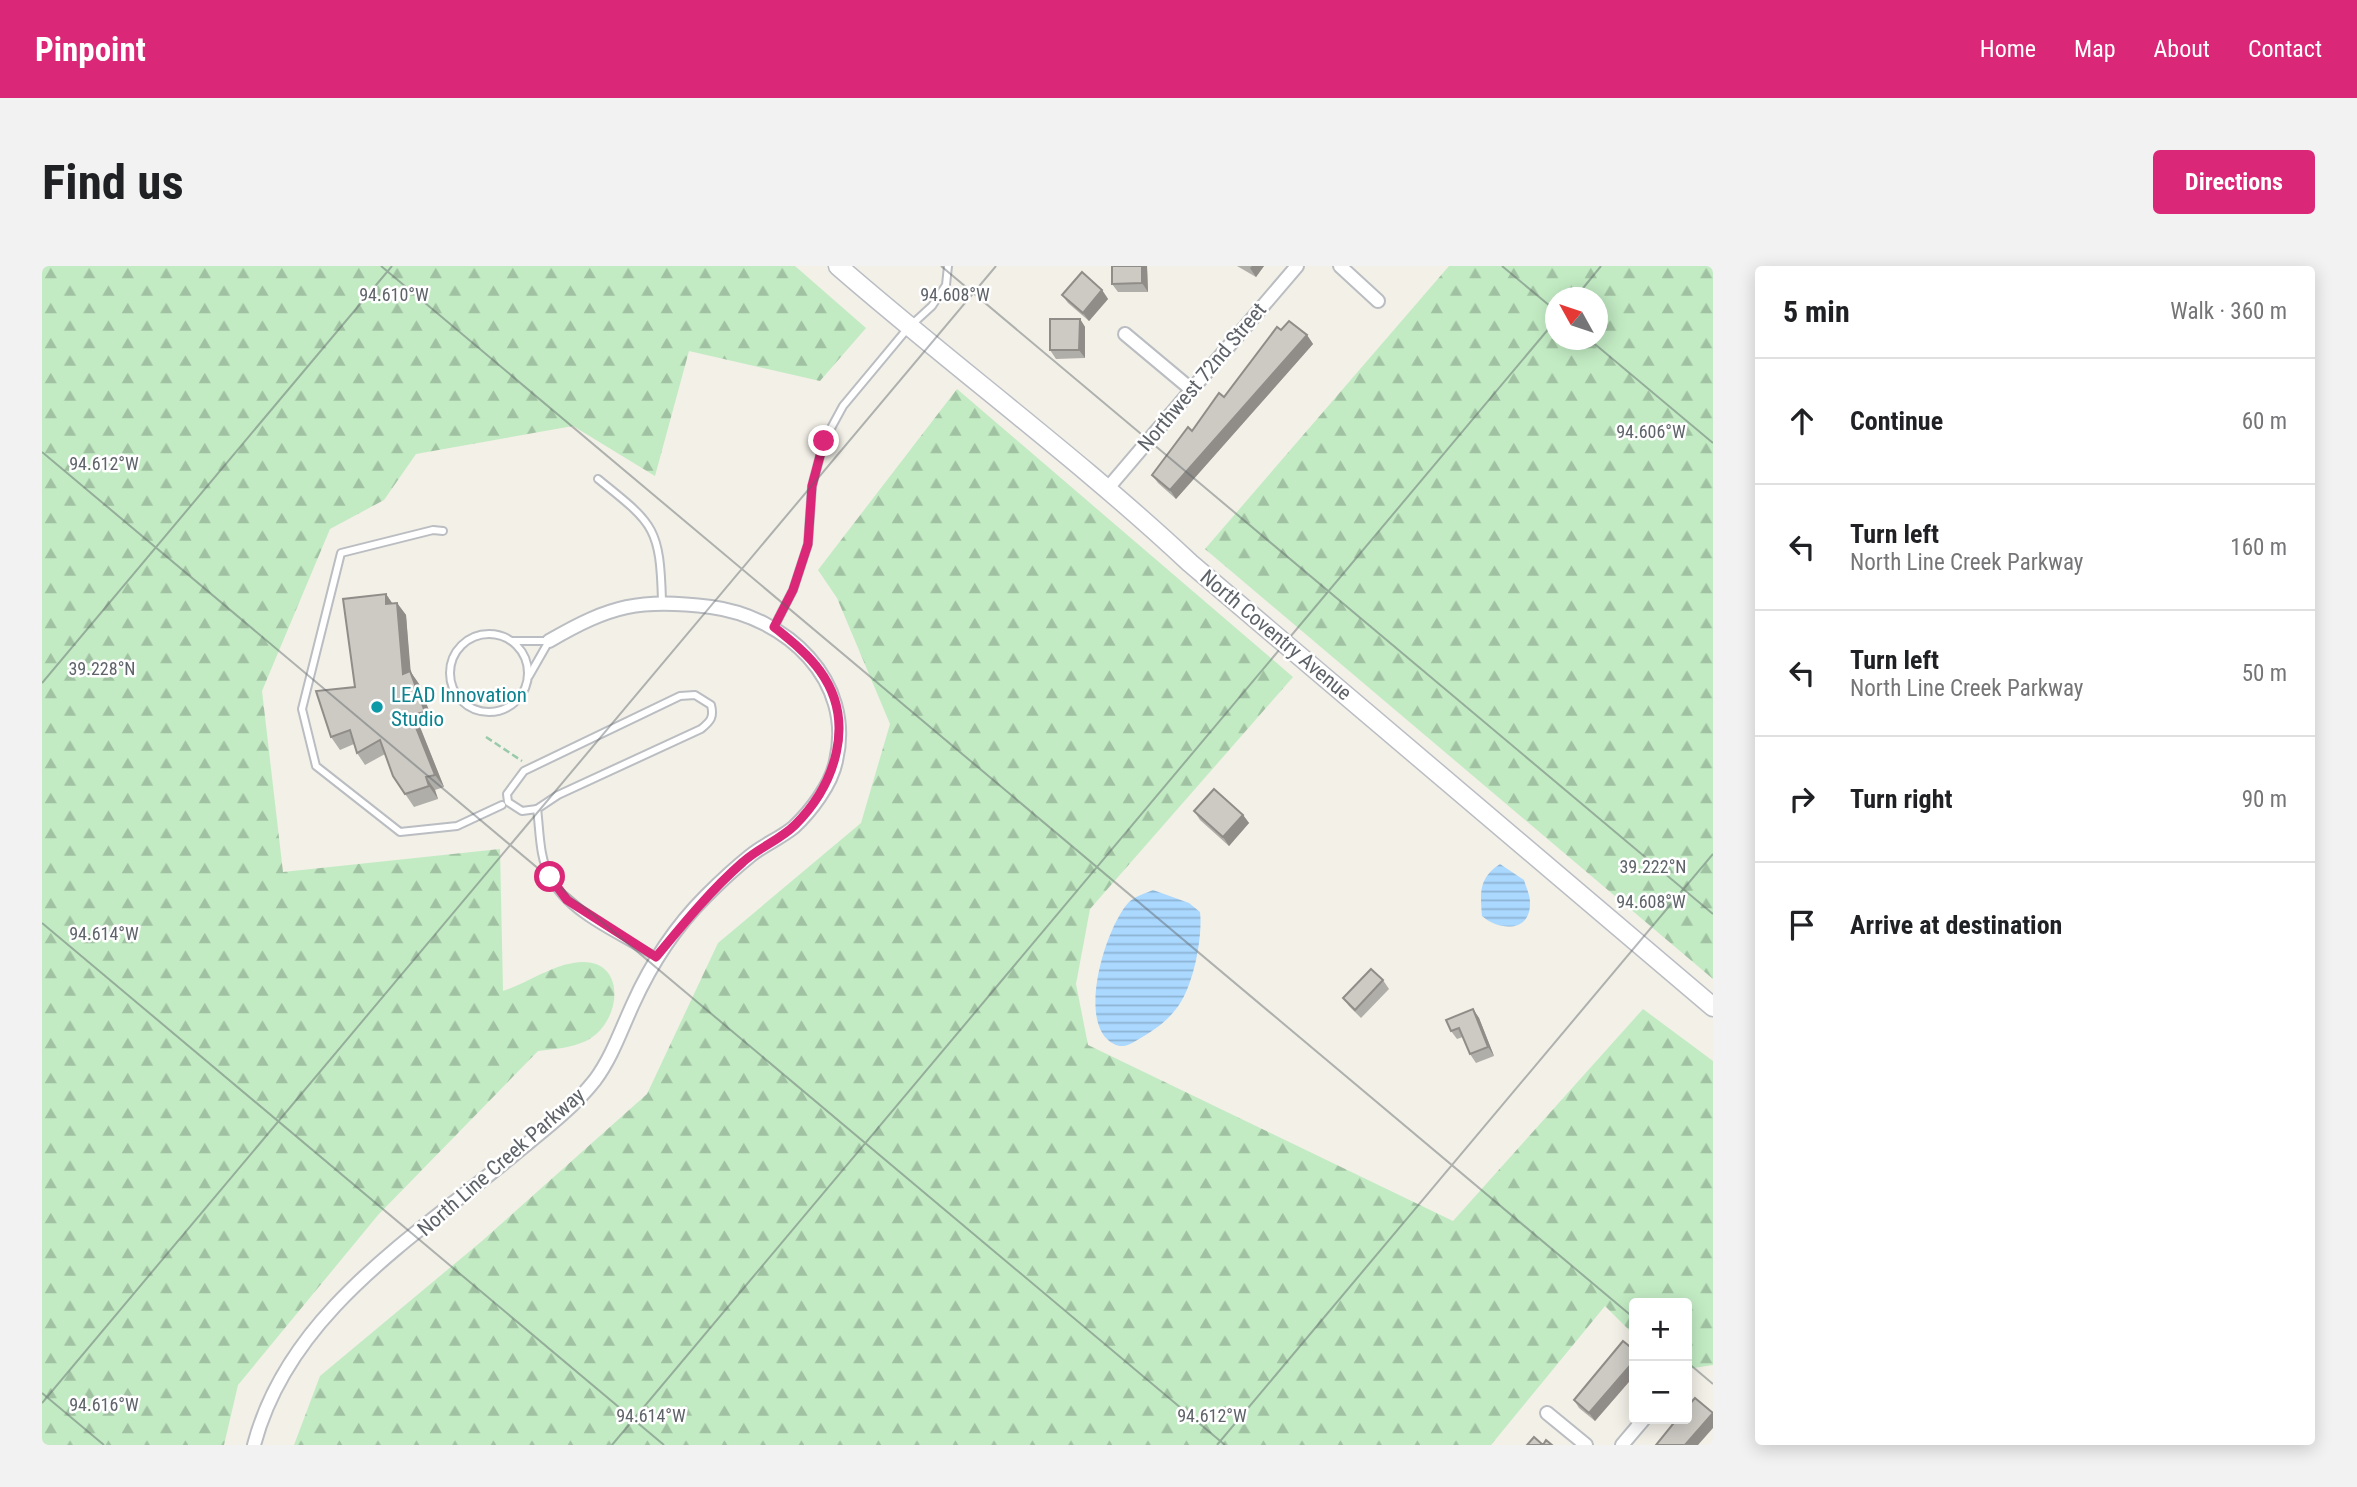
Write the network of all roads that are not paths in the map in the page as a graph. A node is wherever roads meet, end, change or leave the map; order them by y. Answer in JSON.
{"nodes":[{"id":1,"x":838,"y":266,"type":"edge"},
{"id":2,"x":948,"y":266,"type":"edge"},
{"id":3,"x":1297,"y":266,"type":"edge"},
{"id":4,"x":1340,"y":266,"type":"edge"},
{"id":5,"x":1378,"y":301,"type":"dead end"},
{"id":6,"x":908,"y":328,"type":"junction"},
{"id":7,"x":1125,"y":334,"type":"dead end"},
{"id":8,"x":1192,"y":390,"type":"junction"},
{"id":9,"x":598,"y":479,"type":"dead end"},
{"id":10,"x":1108,"y":488,"type":"junction"},
{"id":11,"x":443,"y":531,"type":"dead end"},
{"id":12,"x":662,"y":601,"type":"junction"},
{"id":13,"x":774,"y":627,"type":"junction"},
{"id":14,"x":513,"y":641,"type":"junction"},
{"id":15,"x":549,"y":641,"type":"junction"},
{"id":16,"x":529,"y":676,"type":"junction"},
{"id":17,"x":502,"y":804,"type":"dead end"},
{"id":18,"x":537,"y":808,"type":"junction"},
{"id":19,"x":656,"y":957,"type":"junction"},
{"id":20,"x":1713,"y":1007,"type":"edge"},
{"id":21,"x":1547,"y":1413,"type":"dead end"},
{"id":22,"x":1640,"y":1424,"type":"edge"},
{"id":23,"x":254,"y":1445,"type":"edge"},
{"id":24,"x":1586,"y":1445,"type":"edge"},
{"id":25,"x":1622,"y":1445,"type":"edge"}],
"edges":[{"from":1,"to":6,"type":"street","name":"North Coventry Avenue"},
{"from":2,"to":6,"type":"lane"},
{"from":3,"to":8,"type":"street","name":"Northwest 72nd Street"},
{"from":4,"to":5,"type":"street"},
{"from":6,"to":10,"type":"street","name":"North Coventry Avenue"},
{"from":6,"to":13,"type":"lane"},
{"from":7,"to":8,"type":"street"},
{"from":8,"to":10,"type":"street","name":"Northwest 72nd Street"},
{"from":9,"to":12,"type":"lane"},
{"from":10,"to":20,"type":"street","name":"North Coventry Avenue"},
{"from":11,"to":17,"type":"lane"},
{"from":12,"to":13,"type":"street","name":"North Line Creek Parkway"},
{"from":12,"to":15,"type":"street","name":"North Line Creek Parkway"},
{"from":13,"to":19,"type":"street","name":"North Line Creek Parkway"},
{"from":14,"to":15,"type":"lane"},
{"from":14,"to":16,"type":"lane"},
{"from":14,"to":16,"type":"lane"},
{"from":15,"to":16,"type":"lane"},
{"from":18,"to":18,"type":"lane"},
{"from":18,"to":19,"type":"lane"},
{"from":19,"to":23,"type":"street","name":"North Line Creek Parkway"},
{"from":21,"to":24,"type":"street"},
{"from":22,"to":25,"type":"street"}]}
